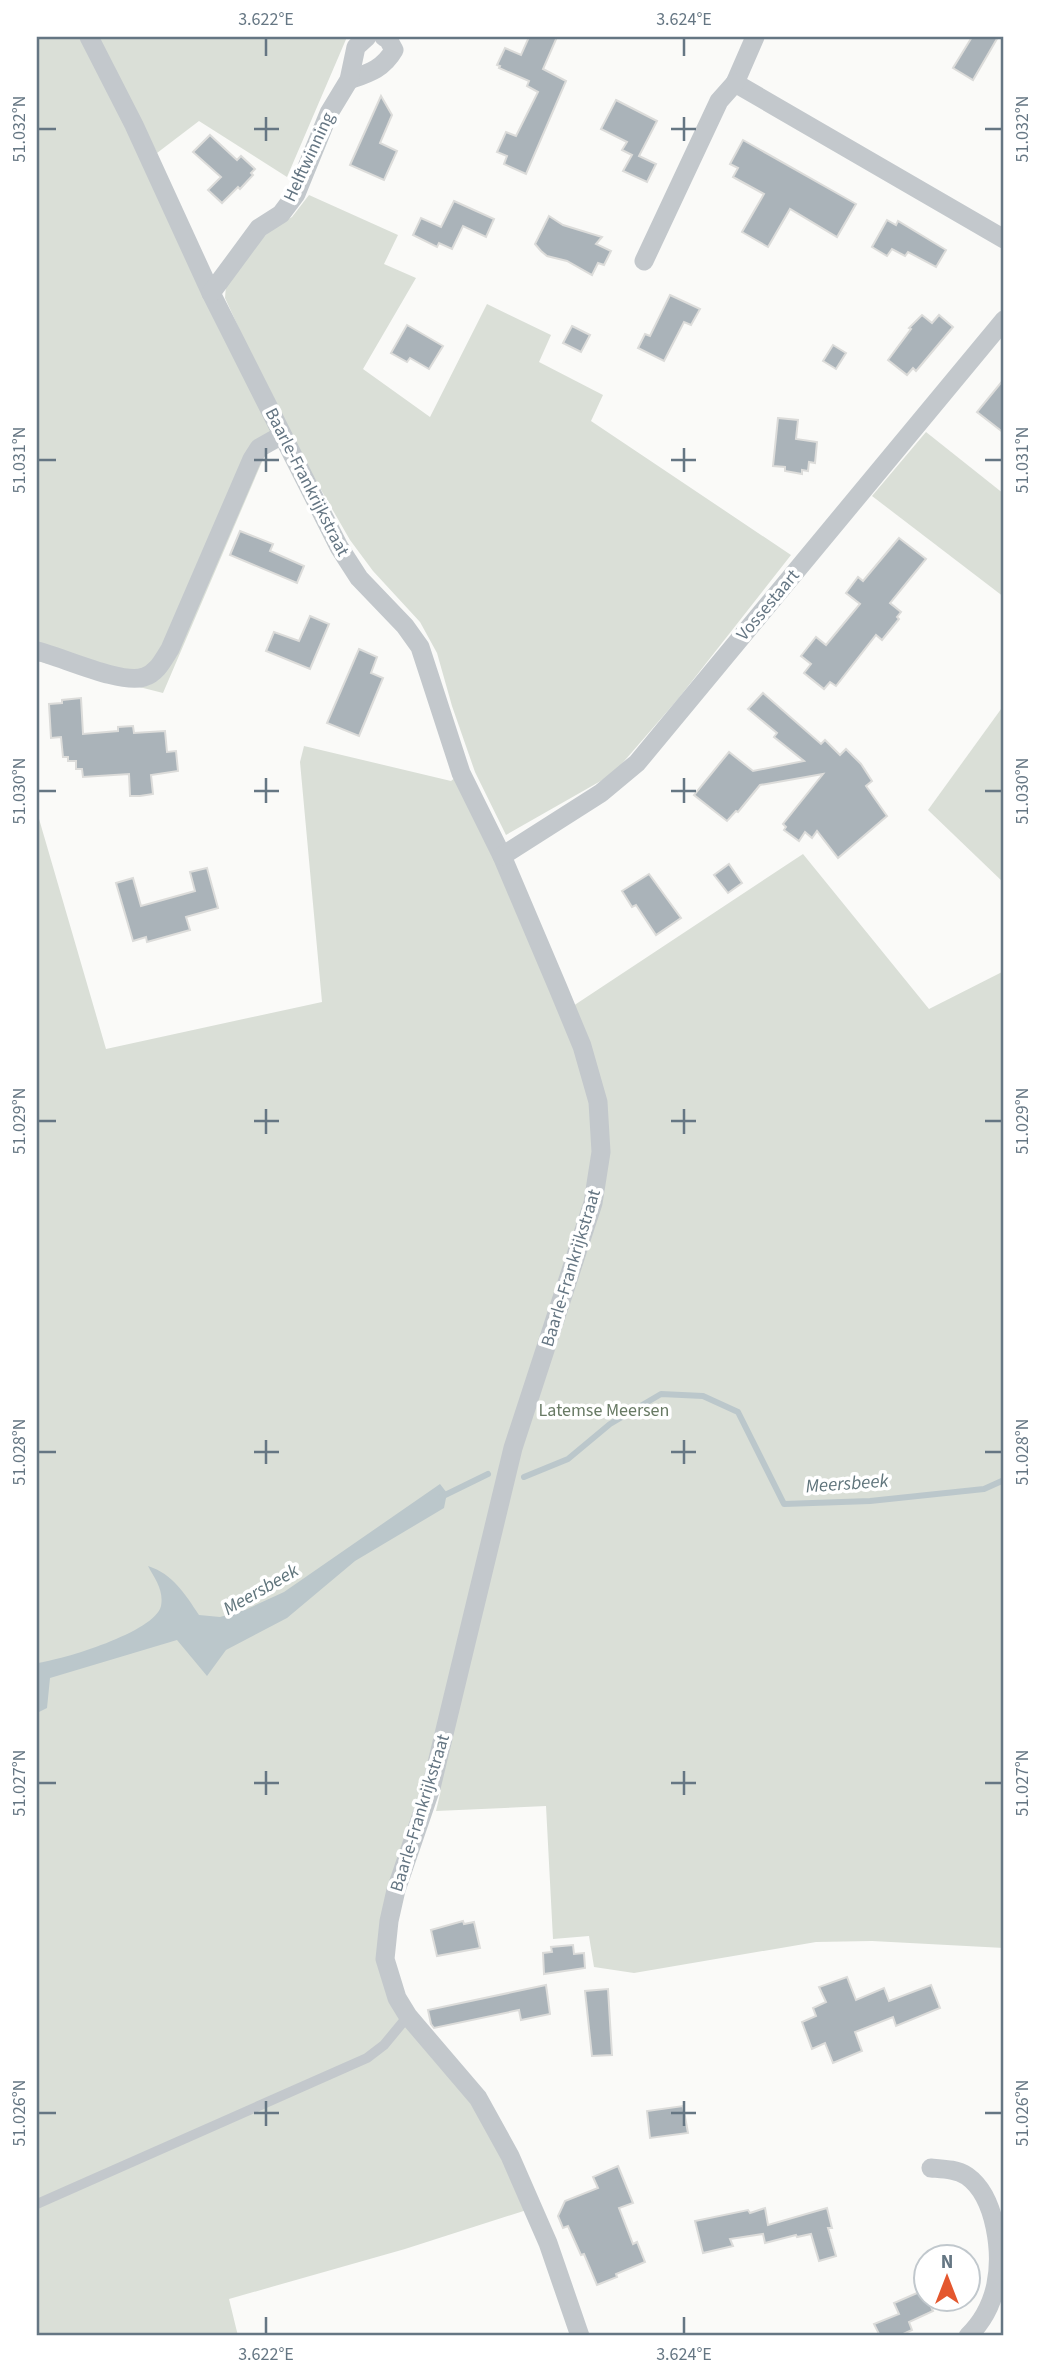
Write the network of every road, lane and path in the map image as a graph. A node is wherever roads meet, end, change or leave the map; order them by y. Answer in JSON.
{"nodes":[{"id":1,"x":89,"y":37,"type":"edge"},
{"id":2,"x":366,"y":37,"type":"edge"},
{"id":3,"x":384,"y":37,"type":"edge"},
{"id":4,"x":755,"y":37,"type":"edge"},
{"id":5,"x":349,"y":80,"type":"junction"},
{"id":6,"x":735,"y":83,"type":"junction"},
{"id":7,"x":1004,"y":239,"type":"edge"},
{"id":8,"x":644,"y":261,"type":"dead end"},
{"id":9,"x":211,"y":293,"type":"junction"},
{"id":10,"x":1004,"y":320,"type":"edge"},
{"id":11,"x":282,"y":435,"type":"junction"},
{"id":12,"x":37,"y":651,"type":"edge"},
{"id":13,"x":502,"y":856,"type":"junction"},
{"id":14,"x":408,"y":2016,"type":"junction"},
{"id":15,"x":931,"y":2168,"type":"dead end"},
{"id":16,"x":37,"y":2204,"type":"edge"},
{"id":17,"x":580,"y":2336,"type":"edge"},
{"id":18,"x":968,"y":2336,"type":"edge"}],
"edges":[{"from":1,"to":9,"type":"street","name":"Baarle-Frankrijkstraat"},
{"from":2,"to":5,"type":"street","name":"Helftwinning"},
{"from":3,"to":5,"type":"street"},
{"from":4,"to":6,"type":"street"},
{"from":5,"to":9,"type":"street","name":"Helftwinning"},
{"from":6,"to":7,"type":"street"},
{"from":6,"to":8,"type":"street"},
{"from":9,"to":11,"type":"street","name":"Baarle-Frankrijkstraat"},
{"from":10,"to":13,"type":"street","name":"Vossestaart"},
{"from":11,"to":12,"type":"street"},
{"from":11,"to":13,"type":"street","name":"Baarle-Frankrijkstraat"},
{"from":13,"to":14,"type":"street","name":"Baarle-Frankrijkstraat"},
{"from":14,"to":16,"type":"lane"},
{"from":14,"to":17,"type":"street","name":"Baarle-Frankrijkstraat"},
{"from":15,"to":18,"type":"street"}]}
